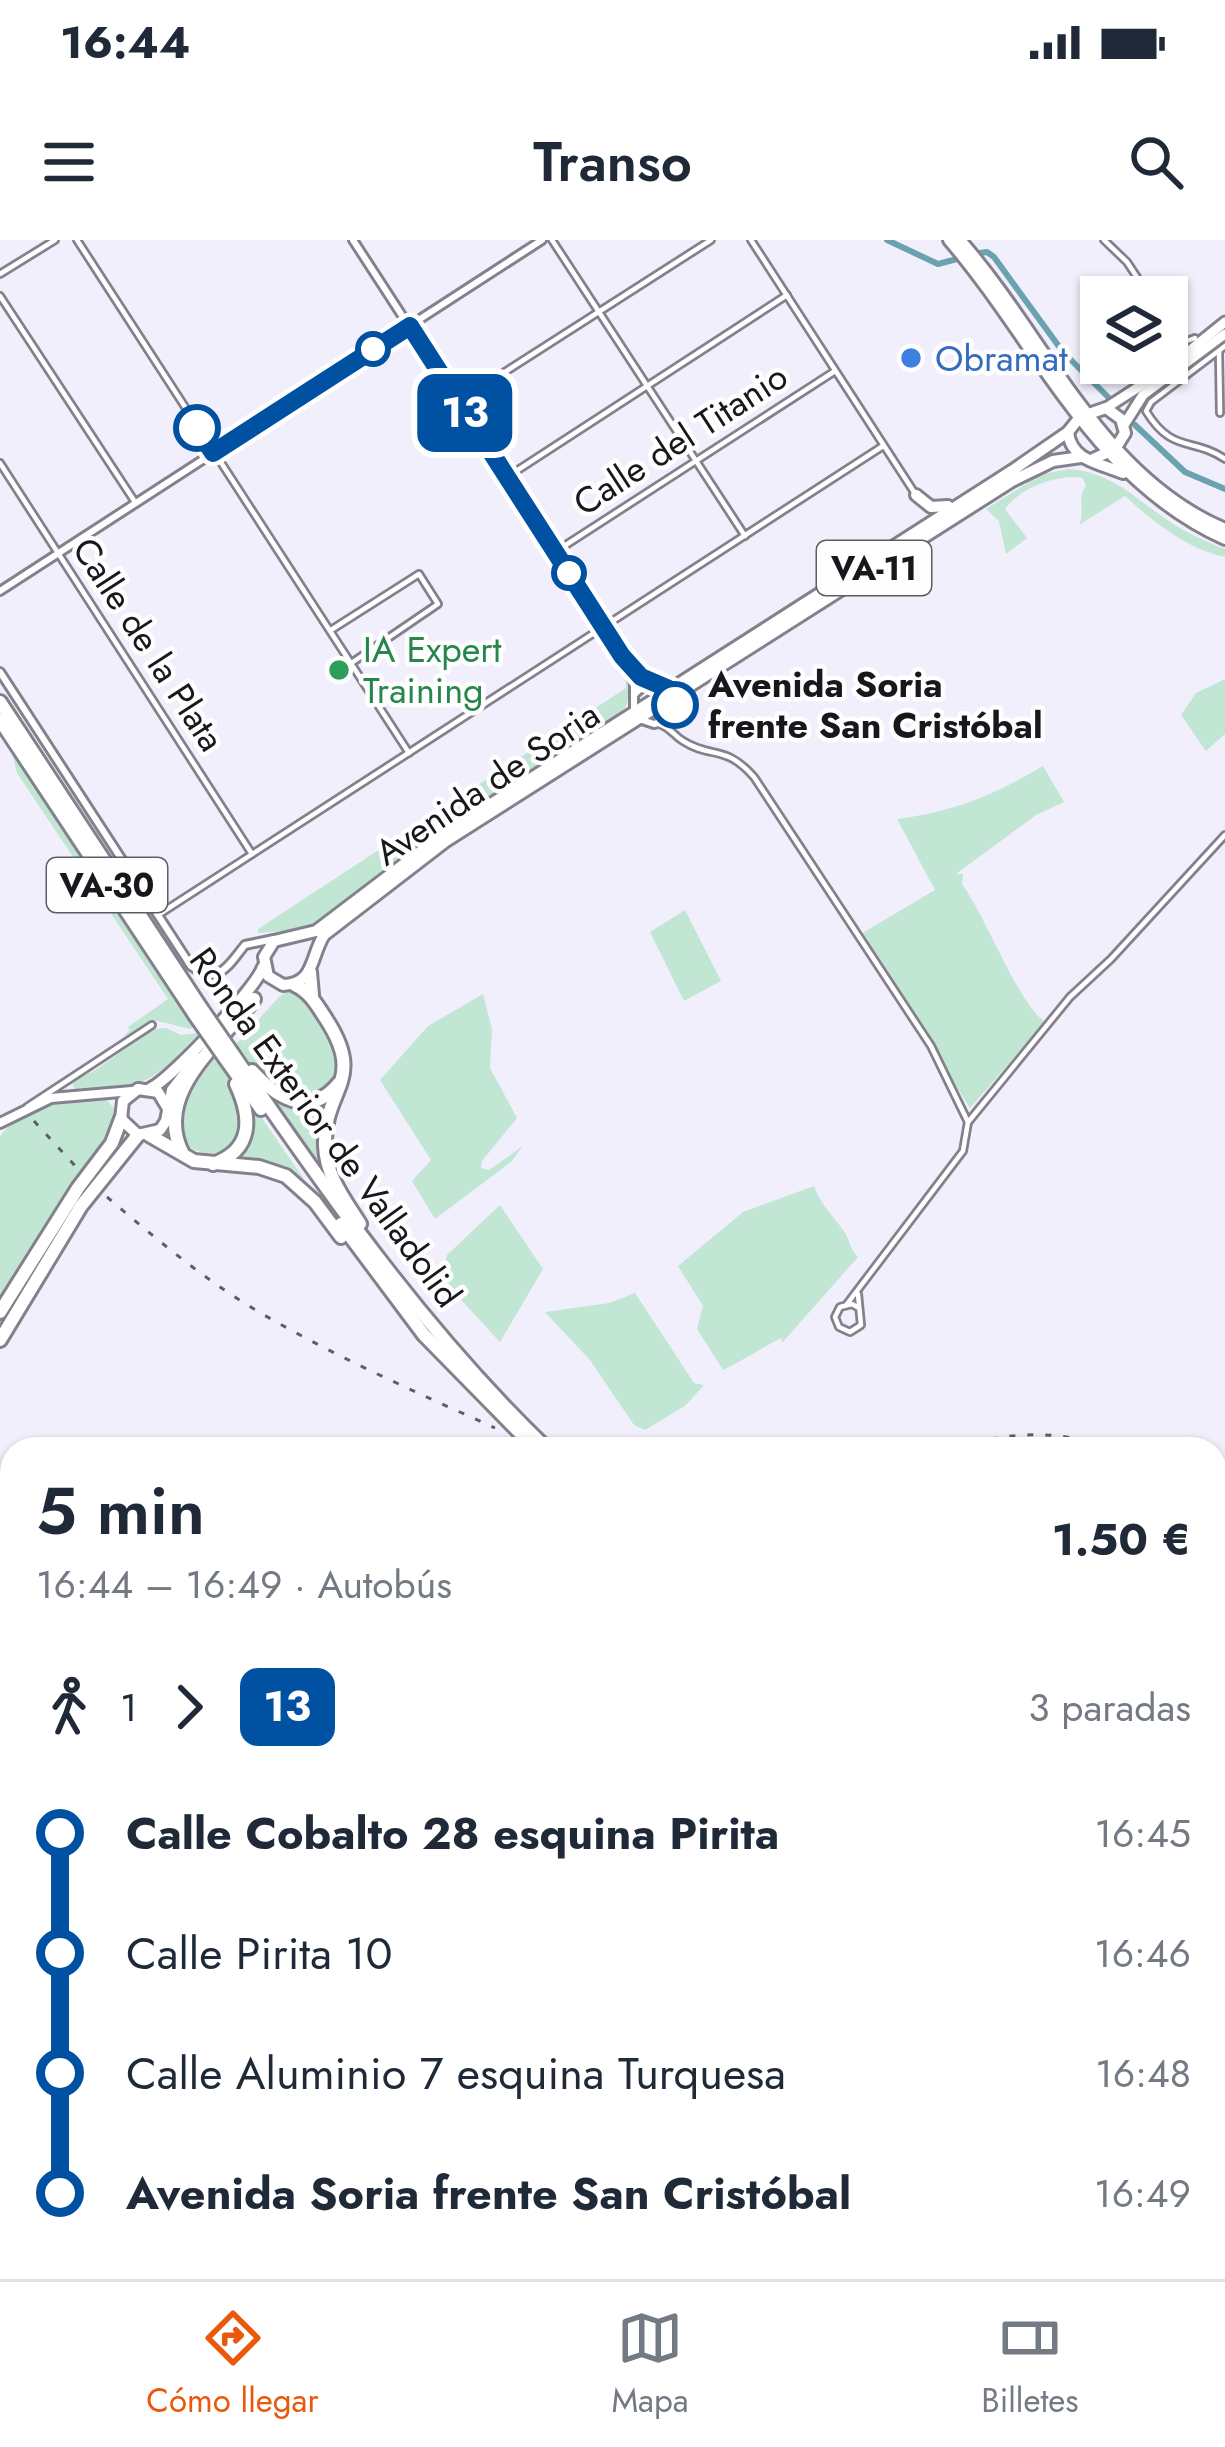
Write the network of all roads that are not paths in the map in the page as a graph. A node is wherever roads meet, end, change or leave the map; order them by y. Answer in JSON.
{"nodes":[{"id":1,"x":353,"y":240,"type":"edge"},
{"id":2,"x":542,"y":240,"type":"edge"},
{"id":3,"x":552,"y":240,"type":"edge"},
{"id":4,"x":711,"y":240,"type":"edge"},
{"id":5,"x":751,"y":240,"type":"edge"},
{"id":6,"x":1104,"y":240,"type":"edge"},
{"id":7,"x":52,"y":241,"type":"edge"},
{"id":8,"x":77,"y":242,"type":"edge"},
{"id":9,"x":957,"y":243,"type":"edge"},
{"id":10,"x":0,"y":274,"type":"edge"},
{"id":11,"x":1136,"y":276,"type":"edge"},
{"id":12,"x":0,"y":296,"type":"edge"},
{"id":13,"x":787,"y":296,"type":"junction"},
{"id":14,"x":599,"y":313,"type":"junction"},
{"id":15,"x":1225,"y":322,"type":"edge"},
{"id":16,"x":410,"y":326,"type":"junction"},
{"id":17,"x":1225,"y":334,"type":"edge"},
{"id":18,"x":1195,"y":338,"type":"dead end"},
{"id":19,"x":1188,"y":341,"type":"edge"},
{"id":20,"x":1222,"y":349,"type":"edge"},
{"id":21,"x":835,"y":371,"type":"junction"},
{"id":22,"x":647,"y":386,"type":"junction"},
{"id":23,"x":1066,"y":391,"type":"junction"},
{"id":24,"x":458,"y":402,"type":"junction"},
{"id":25,"x":1093,"y":411,"type":"junction"},
{"id":26,"x":1220,"y":413,"type":"dead end"},
{"id":27,"x":1124,"y":429,"type":"junction"},
{"id":28,"x":1068,"y":431,"type":"junction"},
{"id":29,"x":883,"y":446,"type":"junction"},
{"id":30,"x":1111,"y":451,"type":"junction"},
{"id":31,"x":213,"y":453,"type":"junction"},
{"id":32,"x":1086,"y":459,"type":"junction"},
{"id":33,"x":1225,"y":459,"type":"edge"},
{"id":34,"x":696,"y":461,"type":"junction"},
{"id":35,"x":0,"y":463,"type":"edge"},
{"id":36,"x":1132,"y":473,"type":"junction"},
{"id":37,"x":507,"y":477,"type":"junction"},
{"id":38,"x":988,"y":485,"type":"junction"},
{"id":39,"x":916,"y":495,"type":"junction"},
{"id":40,"x":136,"y":503,"type":"junction"},
{"id":41,"x":1225,"y":529,"type":"edge"},
{"id":42,"x":745,"y":536,"type":"junction"},
{"id":43,"x":1225,"y":538,"type":"edge"},
{"id":44,"x":887,"y":548,"type":"junction"},
{"id":45,"x":555,"y":552,"type":"junction"},
{"id":46,"x":58,"y":553,"type":"junction"},
{"id":47,"x":0,"y":591,"type":"edge"},
{"id":48,"x":604,"y":627,"type":"junction"},
{"id":49,"x":329,"y":632,"type":"junction"},
{"id":50,"x":622,"y":656,"type":"junction"},
{"id":51,"x":350,"y":664,"type":"junction"},
{"id":52,"x":0,"y":672,"type":"edge"},
{"id":53,"x":665,"y":688,"type":"junction"},
{"id":54,"x":0,"y":702,"type":"edge"},
{"id":55,"x":633,"y":709,"type":"junction"},
{"id":56,"x":669,"y":722,"type":"junction"},
{"id":57,"x":8,"y":726,"type":"edge"},
{"id":58,"x":409,"y":753,"type":"junction"},
{"id":59,"x":1225,"y":835,"type":"edge"},
{"id":60,"x":252,"y":854,"type":"junction"},
{"id":61,"x":158,"y":915,"type":"junction"},
{"id":62,"x":297,"y":938,"type":"junction"},
{"id":63,"x":279,"y":939,"type":"junction"},
{"id":64,"x":241,"y":949,"type":"junction"},
{"id":65,"x":264,"y":960,"type":"junction"},
{"id":66,"x":311,"y":965,"type":"junction"},
{"id":67,"x":278,"y":984,"type":"junction"},
{"id":68,"x":295,"y":985,"type":"junction"},
{"id":69,"x":254,"y":999,"type":"junction"},
{"id":70,"x":314,"y":1001,"type":"junction"},
{"id":71,"x":152,"y":1025,"type":"dead end"},
{"id":72,"x":229,"y":1056,"type":"junction"},
{"id":73,"x":345,"y":1072,"type":"junction"},
{"id":74,"x":66,"y":1080,"type":"junction"},
{"id":75,"x":149,"y":1088,"type":"junction"},
{"id":76,"x":134,"y":1090,"type":"junction"},
{"id":77,"x":101,"y":1094,"type":"junction"},
{"id":78,"x":70,"y":1095,"type":"junction"},
{"id":79,"x":27,"y":1107,"type":"junction"},
{"id":80,"x":167,"y":1107,"type":"junction"},
{"id":81,"x":121,"y":1117,"type":"junction"},
{"id":82,"x":968,"y":1122,"type":"junction"},
{"id":83,"x":0,"y":1123,"type":"edge"},
{"id":84,"x":163,"y":1126,"type":"junction"},
{"id":85,"x":143,"y":1135,"type":"junction"},
{"id":86,"x":178,"y":1150,"type":"junction"},
{"id":87,"x":212,"y":1164,"type":"junction"},
{"id":88,"x":382,"y":1282,"type":"junction"},
{"id":89,"x":402,"y":1291,"type":"junction"},
{"id":90,"x":858,"y":1292,"type":"junction"},
{"id":91,"x":847,"y":1304,"type":"junction"},
{"id":92,"x":860,"y":1308,"type":"junction"},
{"id":93,"x":0,"y":1312,"type":"edge"},
{"id":94,"x":0,"y":1340,"type":"edge"},
{"id":95,"x":525,"y":1437,"type":"edge"},
{"id":96,"x":535,"y":1437,"type":"edge"}],
"edges":[{"from":1,"to":16,"type":"street"},
{"from":2,"to":16,"type":"street"},
{"from":3,"to":14,"type":"street"},
{"from":4,"to":14,"type":"street"},
{"from":5,"to":13,"type":"street"},
{"from":6,"to":11,"type":"street"},
{"from":7,"to":10,"type":"street"},
{"from":8,"to":31,"type":"street"},
{"from":9,"to":23,"type":"highway"},
{"from":12,"to":40,"type":"street"},
{"from":13,"to":21,"type":"street"},
{"from":13,"to":22,"type":"street"},
{"from":14,"to":22,"type":"street"},
{"from":14,"to":24,"type":"street"},
{"from":15,"to":25,"type":"main road"},
{"from":16,"to":24,"type":"street"},
{"from":16,"to":31,"type":"street"},
{"from":17,"to":27,"type":"main road"},
{"from":18,"to":19,"type":"street"},
{"from":20,"to":26,"type":"street"},
{"from":20,"to":33,"type":"street"},
{"from":21,"to":29,"type":"street"},
{"from":21,"to":34,"type":"street","name":"Calle del Titanio"},
{"from":22,"to":34,"type":"street"},
{"from":22,"to":37,"type":"street"},
{"from":23,"to":25,"type":"highway"},
{"from":23,"to":25,"type":"highway"},
{"from":23,"to":28,"type":"highway"},
{"from":24,"to":37,"type":"street"},
{"from":25,"to":27,"type":"highway"},
{"from":25,"to":28,"type":"highway","number":"VA-11"},
{"from":25,"to":30,"type":"highway"},
{"from":27,"to":30,"type":"highway"},
{"from":27,"to":36,"type":"highway"},
{"from":28,"to":32,"type":"highway"},
{"from":28,"to":38,"type":"highway","number":"VA-11"},
{"from":29,"to":39,"type":"street"},
{"from":29,"to":42,"type":"street"},
{"from":30,"to":32,"type":"highway","number":"VA-11"},
{"from":30,"to":36,"type":"highway"},
{"from":31,"to":40,"type":"street"},
{"from":31,"to":49,"type":"street"},
{"from":32,"to":36,"type":"highway"},
{"from":32,"to":53,"type":"highway","name":"Avenida de Soria","number":"VA-11"},
{"from":34,"to":42,"type":"street"},
{"from":34,"to":45,"type":"street","name":"Calle del Titanio"},
{"from":35,"to":46,"type":"street","name":"Calle de la Plata"},
{"from":36,"to":41,"type":"highway"},
{"from":36,"to":43,"type":"highway"},
{"from":37,"to":45,"type":"street"},
{"from":38,"to":39,"type":"highway"},
{"from":38,"to":44,"type":"highway","number":"VA-11"},
{"from":39,"to":44,"type":"highway"},
{"from":40,"to":46,"type":"street"},
{"from":42,"to":48,"type":"street"},
{"from":44,"to":53,"type":"highway","number":"VA-11"},
{"from":45,"to":48,"type":"street"},
{"from":46,"to":47,"type":"street"},
{"from":46,"to":60,"type":"street","name":"Calle de la Plata"},
{"from":48,"to":50,"type":"street"},
{"from":48,"to":58,"type":"street"},
{"from":49,"to":51,"type":"street"},
{"from":49,"to":51,"type":"street"},
{"from":50,"to":53,"type":"street"},
{"from":50,"to":55,"type":"street"},
{"from":51,"to":58,"type":"street"},
{"from":52,"to":61,"type":"street"},
{"from":53,"to":55,"type":"highway","name":"Avenida de Soria","number":"VA-11"},
{"from":53,"to":55,"type":"street"},
{"from":53,"to":56,"type":"street"},
{"from":54,"to":57,"type":"highway","name":"Ronda Exterior de Valladolid","number":"VA-30"},
{"from":55,"to":56,"type":"street"},
{"from":55,"to":62,"type":"highway","name":"Avenida de Soria","number":"VA-11"},
{"from":55,"to":66,"type":"highway","name":"Avenida de Soria","number":"VA-11"},
{"from":56,"to":82,"type":"street"},
{"from":57,"to":72,"type":"highway","name":"Ronda Exterior de Valladolid","number":"VA-30","bridge":true},
{"from":58,"to":60,"type":"street"},
{"from":59,"to":82,"type":"street"},
{"from":60,"to":61,"type":"street"},
{"from":61,"to":64,"type":"street"},
{"from":62,"to":63,"type":"highway","number":"VA-11"},
{"from":62,"to":66,"type":"highway"},
{"from":63,"to":64,"type":"street"},
{"from":63,"to":65,"type":"highway"},
{"from":64,"to":65,"type":"street"},
{"from":65,"to":67,"type":"highway"},
{"from":65,"to":75,"type":"highway"},
{"from":66,"to":68,"type":"highway","number":"VA-11"},
{"from":66,"to":70,"type":"highway"},
{"from":67,"to":68,"type":"highway"},
{"from":67,"to":69,"type":"highway"},
{"from":68,"to":70,"type":"highway"},
{"from":69,"to":80,"type":"highway"},
{"from":69,"to":86,"type":"highway"},
{"from":70,"to":73,"type":"highway"},
{"from":71,"to":74,"type":"street"},
{"from":72,"to":73,"type":"highway"},
{"from":72,"to":87,"type":"highway"},
{"from":72,"to":88,"type":"highway","name":"Ronda Exterior de Valladolid","number":"VA-30"},
{"from":72,"to":89,"type":"highway","name":"Ronda Exterior de Valladolid","number":"VA-30"},
{"from":73,"to":89,"type":"highway"},
{"from":74,"to":78,"type":"street"},
{"from":74,"to":79,"type":"street"},
{"from":75,"to":76,"type":"highway"},
{"from":75,"to":80,"type":"highway"},
{"from":76,"to":77,"type":"main road"},
{"from":76,"to":81,"type":"highway"},
{"from":77,"to":78,"type":"main road"},
{"from":77,"to":81,"type":"main road"},
{"from":78,"to":79,"type":"main road"},
{"from":79,"to":83,"type":"main road"},
{"from":80,"to":84,"type":"highway"},
{"from":81,"to":85,"type":"highway"},
{"from":81,"to":93,"type":"highway"},
{"from":82,"to":90,"type":"street"},
{"from":84,"to":85,"type":"highway"},
{"from":84,"to":86,"type":"highway"},
{"from":85,"to":86,"type":"highway"},
{"from":85,"to":94,"type":"highway"},
{"from":86,"to":87,"type":"highway"},
{"from":87,"to":88,"type":"highway"},
{"from":88,"to":95,"type":"highway","name":"Ronda Exterior de Valladolid","number":"VA-30"},
{"from":89,"to":96,"type":"highway","name":"Ronda Exterior de Valladolid","number":"VA-30"},
{"from":90,"to":91,"type":"street"},
{"from":90,"to":92,"type":"street"},
{"from":91,"to":92,"type":"street"},
{"from":91,"to":92,"type":"street"}]}
